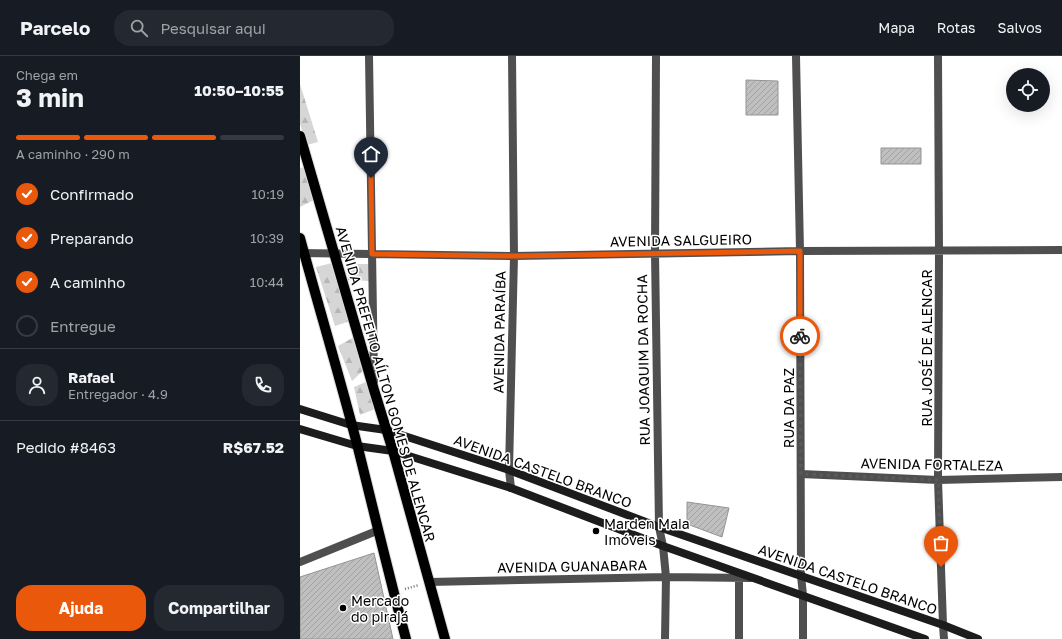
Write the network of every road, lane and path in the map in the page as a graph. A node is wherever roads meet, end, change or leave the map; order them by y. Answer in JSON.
{"nodes":[{"id":1,"x":369,"y":56,"type":"edge"},
{"id":2,"x":512,"y":56,"type":"edge"},
{"id":3,"x":656,"y":56,"type":"edge"},
{"id":4,"x":796,"y":56,"type":"edge"},
{"id":5,"x":938,"y":56,"type":"edge"},
{"id":6,"x":300,"y":136,"type":"edge"},
{"id":7,"x":300,"y":238,"type":"edge"},
{"id":8,"x":1062,"y":250,"type":"edge"},
{"id":9,"x":800,"y":251,"type":"junction"},
{"id":10,"x":939,"y":251,"type":"junction"},
{"id":11,"x":302,"y":253,"type":"edge"},
{"id":12,"x":334,"y":253,"type":"junction"},
{"id":13,"x":655,"y":253,"type":"junction"},
{"id":14,"x":372,"y":254,"type":"junction"},
{"id":15,"x":514,"y":256,"type":"junction"},
{"id":16,"x":374,"y":390,"type":"junction"},
{"id":17,"x":300,"y":409,"type":"edge"},
{"id":18,"x":352,"y":424,"type":"junction"},
{"id":19,"x":300,"y":429,"type":"edge"},
{"id":20,"x":386,"y":430,"type":"junction"},
{"id":21,"x":358,"y":446,"type":"junction"},
{"id":22,"x":393,"y":451,"type":"junction"},
{"id":23,"x":509,"y":470,"type":"junction"},
{"id":24,"x":801,"y":474,"type":"junction"},
{"id":25,"x":1062,"y":477,"type":"edge"},
{"id":26,"x":938,"y":480,"type":"junction"},
{"id":27,"x":511,"y":488,"type":"junction"},
{"id":28,"x":659,"y":527,"type":"junction"},
{"id":29,"x":379,"y":530,"type":"junction"},
{"id":30,"x":663,"y":546,"type":"junction"},
{"id":31,"x":300,"y":562,"type":"edge"},
{"id":32,"x":801,"y":576,"type":"junction"},
{"id":33,"x":666,"y":577,"type":"junction"},
{"id":34,"x":739,"y":578,"type":"junction"},
{"id":35,"x":753,"y":578,"type":"junction"},
{"id":36,"x":429,"y":582,"type":"junction"},
{"id":37,"x":393,"y":592,"type":"junction"},
{"id":38,"x":803,"y":596,"type":"junction"},
{"id":39,"x":942,"y":625,"type":"junction"},
{"id":40,"x":406,"y":639,"type":"edge"},
{"id":41,"x":445,"y":639,"type":"edge"},
{"id":42,"x":665,"y":639,"type":"edge"},
{"id":43,"x":739,"y":639,"type":"edge"},
{"id":44,"x":803,"y":639,"type":"edge"},
{"id":45,"x":925,"y":639,"type":"edge"},
{"id":46,"x":944,"y":639,"type":"edge"},
{"id":47,"x":978,"y":639,"type":"edge"}],
"edges":[{"from":1,"to":14,"type":"street"},
{"from":2,"to":15,"type":"street","name":"AVENIDA PARAÍBA"},
{"from":3,"to":13,"type":"street","name":"RUA JOAQUIM DA ROCHA"},
{"from":4,"to":9,"type":"street","name":"RUA DA PAZ"},
{"from":5,"to":10,"type":"street","name":"RUA JOSÉ DE ALENCAR"},
{"from":6,"to":12,"type":"main road","name":"AVENIDA PREFEITO AÍLTON GOMES DE ALENCAR"},
{"from":7,"to":11,"type":"main road"},
{"from":8,"to":10,"type":"street","name":"AVENIDA SALGUEIRO"},
{"from":9,"to":10,"type":"street","name":"AVENIDA SALGUEIRO"},
{"from":9,"to":13,"type":"street","name":"AVENIDA SALGUEIRO"},
{"from":9,"to":24,"type":"street","name":"RUA DA PAZ"},
{"from":10,"to":26,"type":"street","name":"RUA JOSÉ DE ALENCAR"},
{"from":11,"to":12,"type":"street","name":"AVENIDA SALGUEIRO"},
{"from":11,"to":18,"type":"main road"},
{"from":12,"to":14,"type":"street","name":"AVENIDA SALGUEIRO"},
{"from":12,"to":16,"type":"main road","name":"AVENIDA PREFEITO AÍLTON GOMES DE ALENCAR"},
{"from":13,"to":15,"type":"street","name":"AVENIDA SALGUEIRO"},
{"from":13,"to":28,"type":"street","name":"RUA JOAQUIM DA ROCHA"},
{"from":14,"to":15,"type":"street","name":"AVENIDA SALGUEIRO"},
{"from":14,"to":16,"type":"street"},
{"from":15,"to":23,"type":"street","name":"AVENIDA PARAÍBA"},
{"from":16,"to":20,"type":"main road","name":"AVENIDA PREFEITO AÍLTON GOMES DE ALENCAR"},
{"from":17,"to":18,"type":"main road","name":"AVENIDA CASTELO BRANCO"},
{"from":18,"to":20,"type":"main road","name":"AVENIDA CASTELO BRANCO"},
{"from":18,"to":21,"type":"main road"},
{"from":19,"to":21,"type":"main road","name":"AVENIDA CASTELO BRANCO"},
{"from":20,"to":22,"type":"main road","name":"AVENIDA PREFEITO AÍLTON GOMES DE ALENCAR"},
{"from":20,"to":23,"type":"main road","name":"AVENIDA CASTELO BRANCO"},
{"from":21,"to":22,"type":"main road","name":"AVENIDA CASTELO BRANCO"},
{"from":21,"to":29,"type":"main road"},
{"from":22,"to":27,"type":"main road","name":"AVENIDA CASTELO BRANCO"},
{"from":22,"to":36,"type":"main road","name":"AVENIDA PREFEITO AÍLTON GOMES DE ALENCAR"},
{"from":23,"to":27,"type":"street","name":"AVENIDA PARAÍBA"},
{"from":23,"to":28,"type":"main road","name":"AVENIDA CASTELO BRANCO"},
{"from":24,"to":26,"type":"street","name":"AVENIDA FORTALEZA"},
{"from":24,"to":32,"type":"street","name":"RUA DA PAZ"},
{"from":25,"to":26,"type":"street","name":"AVENIDA FORTALEZA"},
{"from":26,"to":39,"type":"street","name":"RUA JOSÉ DE ALENCAR"},
{"from":27,"to":30,"type":"main road","name":"AVENIDA CASTELO BRANCO"},
{"from":28,"to":30,"type":"street","name":"RUA JOAQUIM DA ROCHA"},
{"from":28,"to":32,"type":"main road","name":"AVENIDA CASTELO BRANCO"},
{"from":29,"to":31,"type":"street"},
{"from":29,"to":37,"type":"main road"},
{"from":30,"to":33,"type":"street","name":"RUA JOAQUIM DA ROCHA"},
{"from":30,"to":35,"type":"main road","name":"AVENIDA CASTELO BRANCO"},
{"from":32,"to":38,"type":"street","name":"RUA DA PAZ"},
{"from":32,"to":39,"type":"main road","name":"AVENIDA CASTELO BRANCO"},
{"from":33,"to":34,"type":"street","name":"AVENIDA GUANABARA"},
{"from":33,"to":36,"type":"street","name":"AVENIDA GUANABARA"},
{"from":33,"to":42,"type":"street","name":"RUA JOAQUIM DA ROCHA"},
{"from":34,"to":35,"type":"street","name":"AVENIDA GUANABARA"},
{"from":34,"to":43,"type":"street"},
{"from":35,"to":38,"type":"main road","name":"AVENIDA CASTELO BRANCO"},
{"from":36,"to":37,"type":"path"},
{"from":36,"to":41,"type":"main road","name":"AVENIDA PREFEITO AÍLTON GOMES DE ALENCAR"},
{"from":37,"to":40,"type":"main road"},
{"from":38,"to":44,"type":"street","name":"RUA DA PAZ"},
{"from":38,"to":45,"type":"main road","name":"AVENIDA CASTELO BRANCO"},
{"from":39,"to":46,"type":"street","name":"RUA JOSÉ DE ALENCAR"},
{"from":39,"to":47,"type":"main road","name":"AVENIDA CASTELO BRANCO"}]}
